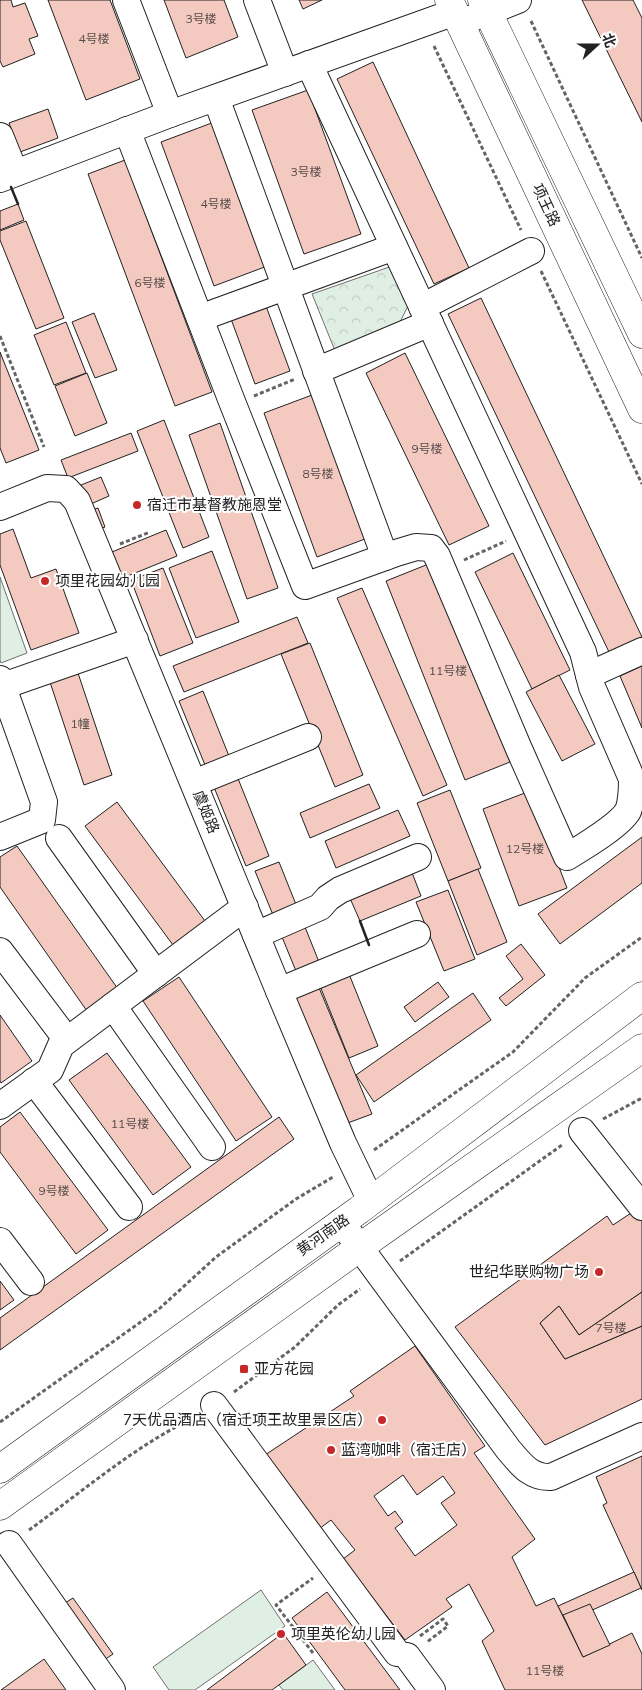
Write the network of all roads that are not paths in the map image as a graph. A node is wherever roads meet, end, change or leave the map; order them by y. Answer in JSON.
{"nodes":[{"id":1,"x":126,"y":0,"type":"edge"},
{"id":2,"x":257,"y":0,"type":"edge"},
{"id":3,"x":485,"y":6,"type":"edge"},
{"id":4,"x":524,"y":9,"type":"edge"},
{"id":5,"x":455,"y":12,"type":"edge"},
{"id":6,"x":309,"y":64,"type":"junction"},
{"id":7,"x":285,"y":73,"type":"junction"},
{"id":8,"x":216,"y":98,"type":"junction"},
{"id":9,"x":170,"y":114,"type":"junction"},
{"id":10,"x":127,"y":130,"type":"junction"},
{"id":11,"x":0,"y":136,"type":"edge"},
{"id":12,"x":7,"y":176,"type":"edge"},
{"id":13,"x":394,"y":247,"type":"junction"},
{"id":14,"x":532,"y":251,"type":"dead end"},
{"id":15,"x":285,"y":287,"type":"junction"},
{"id":16,"x":426,"y":315,"type":"junction"},
{"id":17,"x":200,"y":318,"type":"junction"},
{"id":18,"x":642,"y":334,"type":"edge"},
{"id":19,"x":316,"y":371,"type":"junction"},
{"id":20,"x":642,"y":409,"type":"edge"},
{"id":21,"x":0,"y":506,"type":"edge"},
{"id":22,"x":385,"y":557,"type":"junction"},
{"id":23,"x":136,"y":640,"type":"junction"},
{"id":24,"x":642,"y":651,"type":"edge"},
{"id":25,"x":589,"y":675,"type":"junction"},
{"id":26,"x":1,"y":684,"type":"edge"},
{"id":27,"x":308,"y":737,"type":"dead end"},
{"id":28,"x":194,"y":783,"type":"junction"},
{"id":29,"x":0,"y":837,"type":"edge"},
{"id":30,"x":59,"y":838,"type":"dead end"},
{"id":31,"x":418,"y":857,"type":"dead end"},
{"id":32,"x":245,"y":907,"type":"junction"},
{"id":33,"x":417,"y":934,"type":"dead end"},
{"id":34,"x":256,"y":935,"type":"junction"},
{"id":35,"x":0,"y":951,"type":"edge"},
{"id":36,"x":156,"y":974,"type":"junction"},
{"id":37,"x":279,"y":992,"type":"junction"},
{"id":38,"x":642,"y":996,"type":"edge"},
{"id":39,"x":113,"y":1006,"type":"junction"},
{"id":40,"x":67,"y":1040,"type":"junction"},
{"id":41,"x":642,"y":1048,"type":"edge"},
{"id":42,"x":34,"y":1081,"type":"junction"},
{"id":43,"x":0,"y":1106,"type":"edge"},
{"id":44,"x":582,"y":1131,"type":"road end"},
{"id":45,"x":212,"y":1147,"type":"dead end"},
{"id":46,"x":371,"y":1201,"type":"junction"},
{"id":47,"x":129,"y":1207,"type":"dead end"},
{"id":48,"x":642,"y":1207,"type":"edge"},
{"id":49,"x":341,"y":1222,"type":"junction"},
{"id":50,"x":0,"y":1241,"type":"edge"},
{"id":51,"x":362,"y":1248,"type":"junction"},
{"id":52,"x":32,"y":1282,"type":"dead end"},
{"id":53,"x":214,"y":1405,"type":"road end"},
{"id":54,"x":642,"y":1436,"type":"edge"},
{"id":55,"x":0,"y":1469,"type":"edge"},
{"id":56,"x":0,"y":1506,"type":"edge"},
{"id":57,"x":9,"y":1544,"type":"road end"},
{"id":58,"x":112,"y":1690,"type":"edge"},
{"id":59,"x":432,"y":1690,"type":"edge"}],
"edges":[{"from":1,"to":9,"type":"street"},
{"from":2,"to":7,"type":"street"},
{"from":3,"to":4,"type":"street"},
{"from":3,"to":5,"type":"street"},
{"from":3,"to":18,"type":"main road","name":"项王路"},
{"from":5,"to":6,"type":"street"},
{"from":5,"to":20,"type":"main road","name":"项王路"},
{"from":6,"to":7,"type":"street"},
{"from":6,"to":13,"type":"street"},
{"from":7,"to":8,"type":"street"},
{"from":8,"to":9,"type":"street"},
{"from":8,"to":15,"type":"street"},
{"from":9,"to":10,"type":"street"},
{"from":10,"to":12,"type":"street"},
{"from":10,"to":17,"type":"street"},
{"from":11,"to":12,"type":"street"},
{"from":13,"to":15,"type":"street"},
{"from":13,"to":16,"type":"street"},
{"from":14,"to":16,"type":"street"},
{"from":15,"to":17,"type":"street"},
{"from":15,"to":19,"type":"street"},
{"from":16,"to":19,"type":"street"},
{"from":16,"to":25,"type":"street"},
{"from":17,"to":22,"type":"street"},
{"from":19,"to":22,"type":"street"},
{"from":21,"to":23,"type":"street","name":"虞姬路"},
{"from":22,"to":25,"type":"street"},
{"from":23,"to":26,"type":"street"},
{"from":23,"to":28,"type":"street","name":"虞姬路"},
{"from":24,"to":25,"type":"street"},
{"from":26,"to":29,"type":"street"},
{"from":27,"to":28,"type":"street"},
{"from":28,"to":32,"type":"street","name":"虞姬路"},
{"from":30,"to":36,"type":"street"},
{"from":31,"to":34,"type":"street"},
{"from":32,"to":34,"type":"street","name":"虞姬路"},
{"from":32,"to":36,"type":"street"},
{"from":33,"to":37,"type":"street"},
{"from":34,"to":37,"type":"street","name":"虞姬路"},
{"from":35,"to":40,"type":"street"},
{"from":36,"to":39,"type":"street"},
{"from":37,"to":46,"type":"street","name":"虞姬路"},
{"from":38,"to":46,"type":"main road","name":"黄河南路"},
{"from":39,"to":40,"type":"street"},
{"from":39,"to":45,"type":"street"},
{"from":40,"to":42,"type":"street"},
{"from":41,"to":51,"type":"main road"},
{"from":42,"to":43,"type":"street"},
{"from":42,"to":47,"type":"street"},
{"from":44,"to":48,"type":"street"},
{"from":46,"to":49,"type":"main road","name":"黄河南路"},
{"from":49,"to":51,"type":"street"},
{"from":49,"to":55,"type":"main road","name":"黄河南路"},
{"from":50,"to":52,"type":"street"},
{"from":51,"to":54,"type":"street"},
{"from":51,"to":56,"type":"main road"},
{"from":53,"to":59,"type":"street"},
{"from":57,"to":58,"type":"street"}]}
